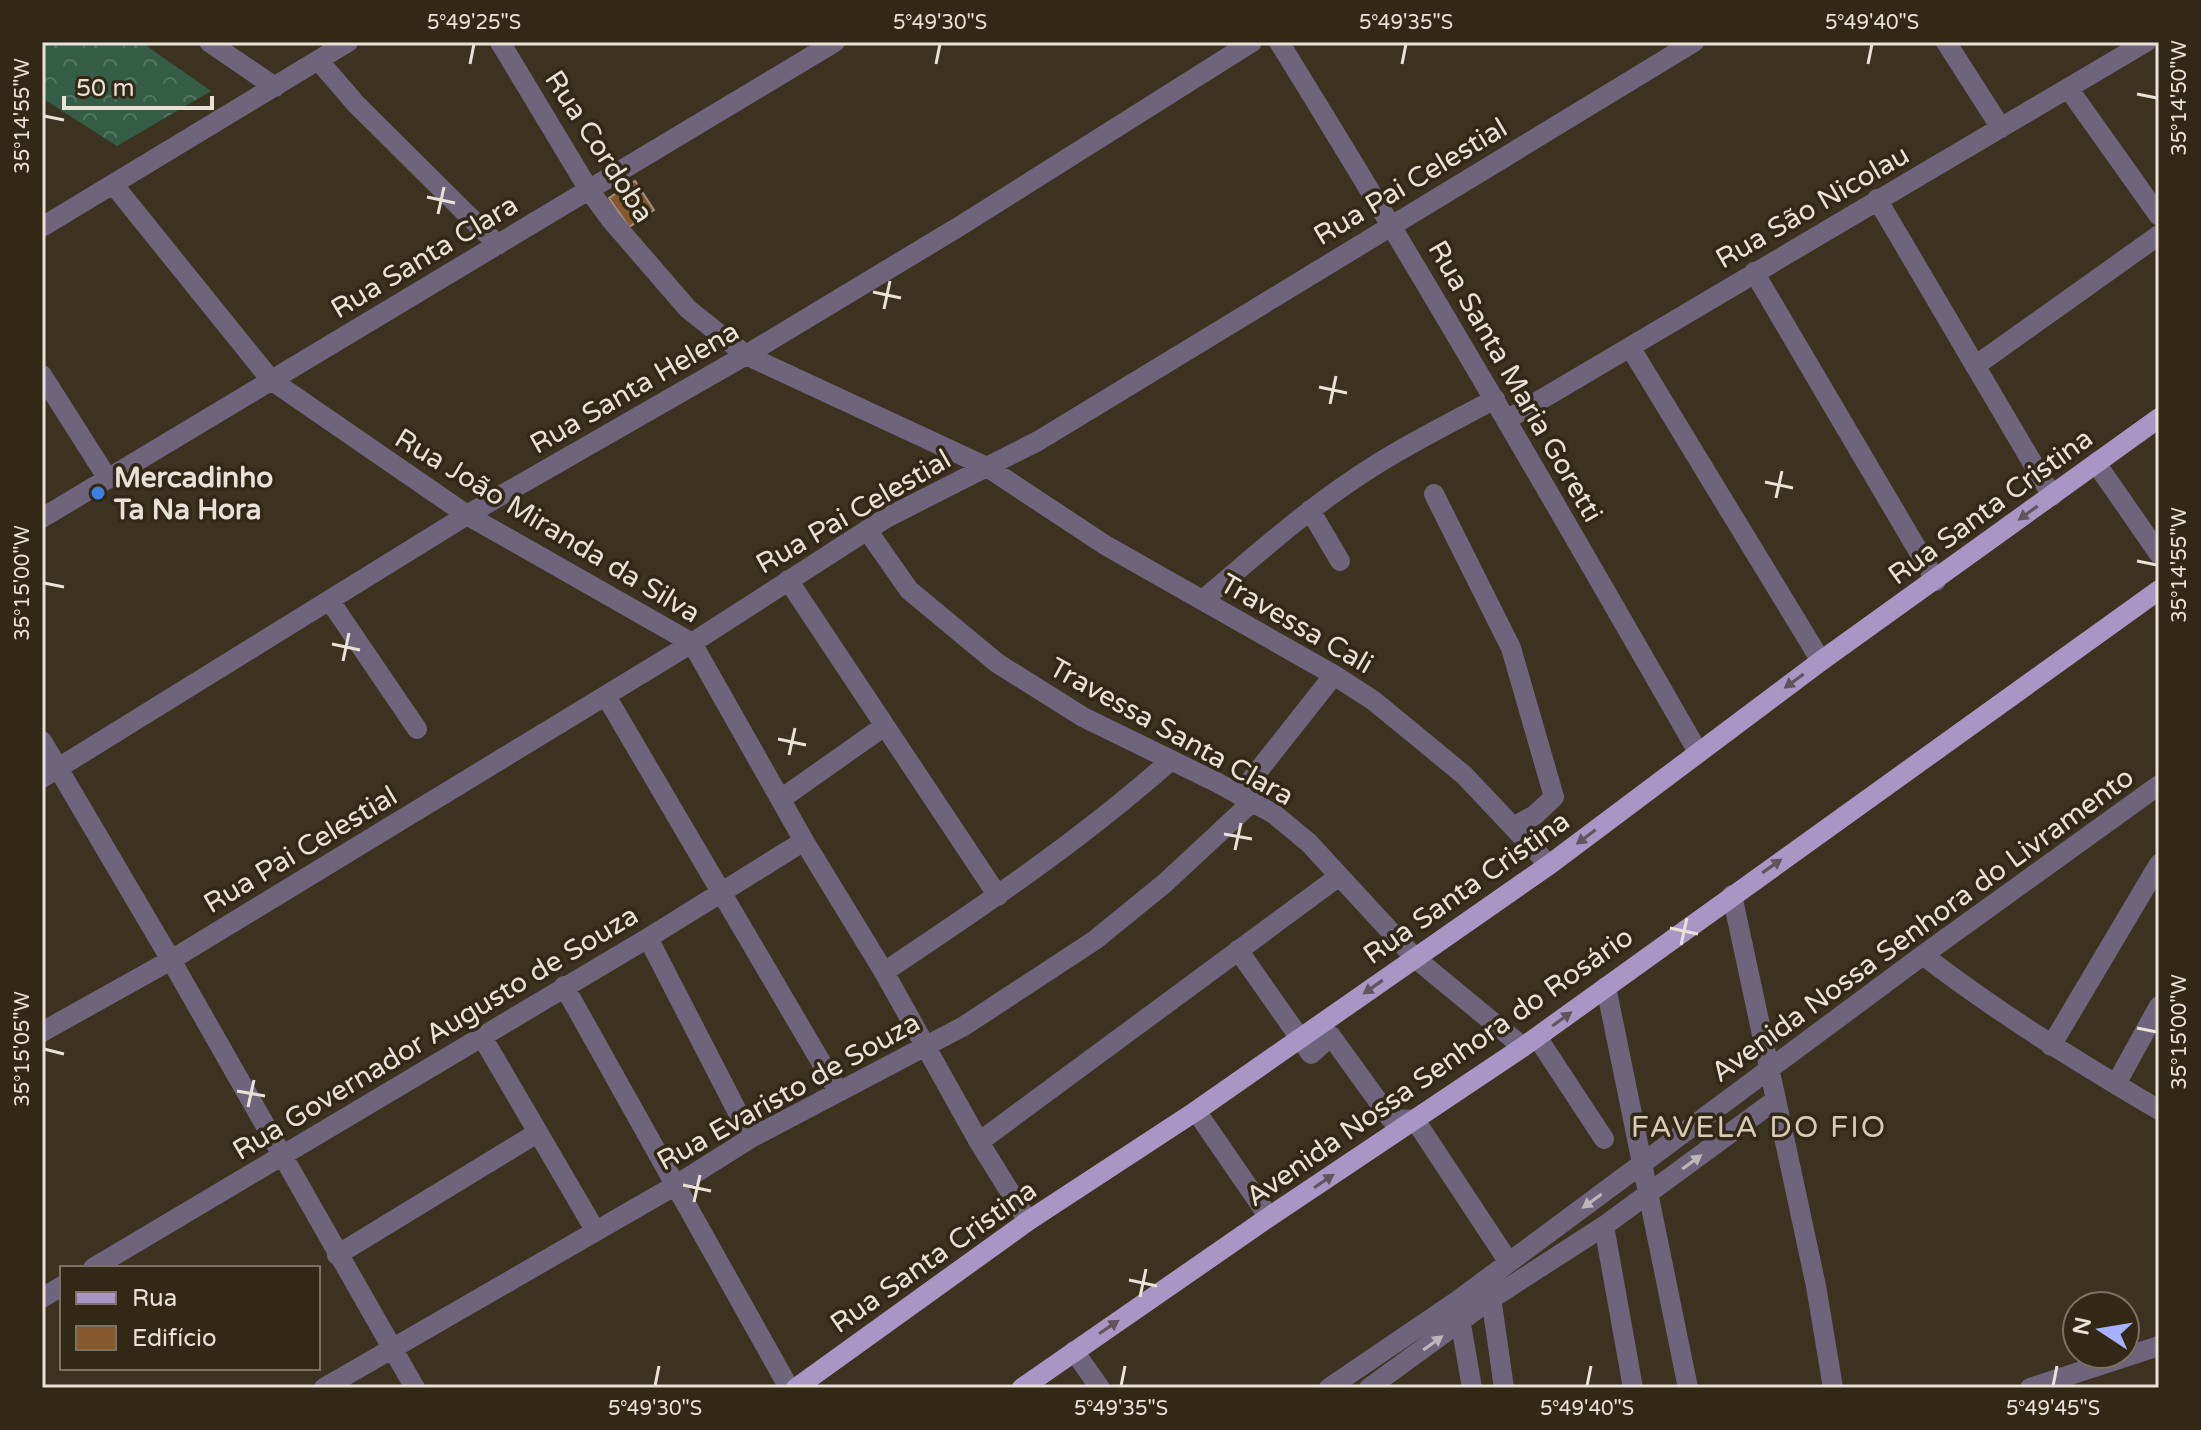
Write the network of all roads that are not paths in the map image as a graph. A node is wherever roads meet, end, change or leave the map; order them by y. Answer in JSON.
{"nodes":[{"id":1,"x":209,"y":42,"type":"edge"},
{"id":2,"x":348,"y":42,"type":"edge"},
{"id":3,"x":500,"y":42,"type":"edge"},
{"id":4,"x":835,"y":42,"type":"edge"},
{"id":5,"x":1252,"y":42,"type":"edge"},
{"id":6,"x":1279,"y":42,"type":"edge"},
{"id":7,"x":1694,"y":42,"type":"edge"},
{"id":8,"x":1946,"y":42,"type":"edge"},
{"id":9,"x":2146,"y":42,"type":"edge"},
{"id":10,"x":318,"y":60,"type":"junction"},
{"id":11,"x":275,"y":87,"type":"junction"},
{"id":12,"x":2068,"y":88,"type":"junction"},
{"id":13,"x":2001,"y":128,"type":"junction"},
{"id":14,"x":113,"y":184,"type":"junction"},
{"id":15,"x":589,"y":190,"type":"junction"},
{"id":16,"x":1877,"y":199,"type":"junction"},
{"id":17,"x":2159,"y":216,"type":"edge"},
{"id":18,"x":1392,"y":224,"type":"junction"},
{"id":19,"x":42,"y":227,"type":"edge"},
{"id":20,"x":2159,"y":235,"type":"edge"},
{"id":21,"x":498,"y":245,"type":"junction"},
{"id":22,"x":1754,"y":272,"type":"junction"},
{"id":23,"x":1630,"y":347,"type":"junction"},
{"id":24,"x":746,"y":355,"type":"junction"},
{"id":25,"x":1975,"y":366,"type":"junction"},
{"id":26,"x":42,"y":375,"type":"edge"},
{"id":27,"x":271,"y":380,"type":"junction"},
{"id":28,"x":1495,"y":399,"type":"junction"},
{"id":29,"x":2159,"y":418,"type":"edge"},
{"id":30,"x":1508,"y":419,"type":"junction"},
{"id":31,"x":2096,"y":463,"type":"junction"},
{"id":32,"x":987,"y":467,"type":"junction"},
{"id":33,"x":108,"y":479,"type":"junction"},
{"id":34,"x":1434,"y":494,"type":"dead end"},
{"id":35,"x":2052,"y":496,"type":"junction"},
{"id":36,"x":1310,"y":510,"type":"junction"},
{"id":37,"x":467,"y":515,"type":"junction"},
{"id":38,"x":42,"y":518,"type":"edge"},
{"id":39,"x":867,"y":530,"type":"junction"},
{"id":40,"x":2159,"y":554,"type":"edge"},
{"id":41,"x":1340,"y":561,"type":"dead end"},
{"id":42,"x":788,"y":580,"type":"junction"},
{"id":43,"x":1936,"y":581,"type":"junction"},
{"id":44,"x":2159,"y":590,"type":"edge"},
{"id":45,"x":1203,"y":600,"type":"junction"},
{"id":46,"x":330,"y":601,"type":"junction"},
{"id":47,"x":692,"y":643,"type":"junction"},
{"id":48,"x":1821,"y":661,"type":"junction"},
{"id":49,"x":1334,"y":675,"type":"junction"},
{"id":50,"x":606,"y":696,"type":"junction"},
{"id":51,"x":883,"y":727,"type":"junction"},
{"id":52,"x":417,"y":729,"type":"dead end"},
{"id":53,"x":42,"y":741,"type":"edge"},
{"id":54,"x":1698,"y":752,"type":"junction"},
{"id":55,"x":1170,"y":761,"type":"junction"},
{"id":56,"x":51,"y":773,"type":"edge"},
{"id":57,"x":2159,"y":785,"type":"edge"},
{"id":58,"x":781,"y":799,"type":"junction"},
{"id":59,"x":1246,"y":799,"type":"junction"},
{"id":60,"x":1513,"y":827,"type":"junction"},
{"id":61,"x":804,"y":841,"type":"junction"},
{"id":62,"x":2159,"y":864,"type":"edge"},
{"id":63,"x":1549,"y":865,"type":"junction"},
{"id":64,"x":1338,"y":877,"type":"junction"},
{"id":65,"x":720,"y":892,"type":"junction"},
{"id":66,"x":1732,"y":895,"type":"junction"},
{"id":67,"x":998,"y":896,"type":"junction"},
{"id":68,"x":648,"y":938,"type":"junction"},
{"id":69,"x":1238,"y":950,"type":"junction"},
{"id":70,"x":1923,"y":955,"type":"junction"},
{"id":71,"x":1415,"y":958,"type":"junction"},
{"id":72,"x":171,"y":960,"type":"junction"},
{"id":73,"x":884,"y":972,"type":"junction"},
{"id":74,"x":564,"y":986,"type":"junction"},
{"id":75,"x":1606,"y":987,"type":"junction"},
{"id":76,"x":2159,"y":1006,"type":"edge"},
{"id":77,"x":42,"y":1032,"type":"edge"},
{"id":78,"x":481,"y":1035,"type":"junction"},
{"id":79,"x":1299,"y":1039,"type":"junction"},
{"id":80,"x":1530,"y":1042,"type":"junction"},
{"id":81,"x":926,"y":1044,"type":"junction"},
{"id":82,"x":2051,"y":1046,"type":"junction"},
{"id":83,"x":1768,"y":1071,"type":"junction"},
{"id":84,"x":2116,"y":1084,"type":"junction"},
{"id":85,"x":838,"y":1091,"type":"junction"},
{"id":86,"x":1774,"y":1101,"type":"junction"},
{"id":87,"x":2159,"y":1110,"type":"edge"},
{"id":88,"x":1196,"y":1111,"type":"junction"},
{"id":89,"x":1415,"y":1120,"type":"junction"},
{"id":90,"x":537,"y":1133,"type":"junction"},
{"id":91,"x":751,"y":1138,"type":"junction"},
{"id":92,"x":1604,"y":1139,"type":"dead end"},
{"id":93,"x":979,"y":1142,"type":"junction"},
{"id":94,"x":282,"y":1155,"type":"junction"},
{"id":95,"x":1642,"y":1165,"type":"junction"},
{"id":96,"x":676,"y":1185,"type":"junction"},
{"id":97,"x":1649,"y":1193,"type":"junction"},
{"id":98,"x":1269,"y":1217,"type":"junction"},
{"id":99,"x":1028,"y":1221,"type":"junction"},
{"id":100,"x":1604,"y":1226,"type":"junction"},
{"id":101,"x":595,"y":1230,"type":"junction"},
{"id":102,"x":337,"y":1255,"type":"junction"},
{"id":103,"x":1508,"y":1261,"type":"junction"},
{"id":104,"x":96,"y":1266,"type":"edge"},
{"id":105,"x":1488,"y":1278,"type":"junction"},
{"id":106,"x":60,"y":1287,"type":"edge"},
{"id":107,"x":42,"y":1298,"type":"edge"},
{"id":108,"x":1491,"y":1299,"type":"junction"},
{"id":109,"x":1457,"y":1301,"type":"junction"},
{"id":110,"x":1460,"y":1323,"type":"junction"},
{"id":111,"x":2159,"y":1346,"type":"edge"},
{"id":112,"x":392,"y":1349,"type":"junction"},
{"id":113,"x":1074,"y":1351,"type":"junction"},
{"id":114,"x":324,"y":1388,"type":"edge"},
{"id":115,"x":415,"y":1388,"type":"edge"},
{"id":116,"x":789,"y":1388,"type":"edge"},
{"id":117,"x":796,"y":1388,"type":"edge"},
{"id":118,"x":1022,"y":1388,"type":"edge"},
{"id":119,"x":1100,"y":1388,"type":"edge"},
{"id":120,"x":1329,"y":1388,"type":"edge"},
{"id":121,"x":1369,"y":1388,"type":"edge"},
{"id":122,"x":1472,"y":1388,"type":"edge"},
{"id":123,"x":1504,"y":1388,"type":"edge"},
{"id":124,"x":1633,"y":1388,"type":"edge"},
{"id":125,"x":1688,"y":1388,"type":"edge"},
{"id":126,"x":1833,"y":1388,"type":"edge"},
{"id":127,"x":2030,"y":1388,"type":"edge"}],
"edges":[{"from":1,"to":11,"type":"street"},
{"from":2,"to":10,"type":"street"},
{"from":3,"to":15,"type":"street","name":"Rua Cordoba"},
{"from":4,"to":15,"type":"street","name":"Rua Santa Clara"},
{"from":5,"to":24,"type":"street","name":"Rua Santa Helena"},
{"from":6,"to":18,"type":"street","name":"Rua Santa Maria Goretti"},
{"from":7,"to":18,"type":"street","name":"Rua Pai Celestial"},
{"from":8,"to":13,"type":"street"},
{"from":9,"to":12,"type":"street","name":"Rua São Nicolau"},
{"from":10,"to":11,"type":"street"},
{"from":10,"to":21,"type":"street"},
{"from":11,"to":14,"type":"street"},
{"from":12,"to":13,"type":"street","name":"Rua São Nicolau"},
{"from":12,"to":17,"type":"street"},
{"from":13,"to":16,"type":"street","name":"Rua São Nicolau"},
{"from":14,"to":19,"type":"street"},
{"from":14,"to":27,"type":"street","name":"Rua João Miranda da Silva"},
{"from":15,"to":21,"type":"street","name":"Rua Santa Clara"},
{"from":15,"to":24,"type":"street","name":"Rua Cordoba"},
{"from":16,"to":22,"type":"street","name":"Rua São Nicolau"},
{"from":16,"to":25,"type":"street"},
{"from":18,"to":28,"type":"street","name":"Rua Santa Maria Goretti"},
{"from":18,"to":32,"type":"street","name":"Rua Pai Celestial"},
{"from":20,"to":25,"type":"street"},
{"from":21,"to":27,"type":"street","name":"Rua Santa Clara"},
{"from":22,"to":23,"type":"street","name":"Rua São Nicolau"},
{"from":22,"to":43,"type":"street"},
{"from":23,"to":30,"type":"street","name":"Rua São Nicolau"},
{"from":23,"to":48,"type":"street"},
{"from":24,"to":32,"type":"street","name":"Rua Cordoba"},
{"from":24,"to":37,"type":"street","name":"Rua Santa Helena"},
{"from":25,"to":35,"type":"street"},
{"from":26,"to":33,"type":"street"},
{"from":27,"to":33,"type":"street","name":"Rua Santa Clara"},
{"from":27,"to":37,"type":"street","name":"Rua João Miranda da Silva"},
{"from":28,"to":30,"type":"street","name":"Rua Santa Maria Goretti"},
{"from":28,"to":36,"type":"street"},
{"from":29,"to":31,"type":"main road","name":"Rua Santa Cristina"},
{"from":30,"to":54,"type":"street","name":"Rua Santa Maria Goretti"},
{"from":31,"to":35,"type":"main road","name":"Rua Santa Cristina"},
{"from":31,"to":40,"type":"street"},
{"from":32,"to":39,"type":"street","name":"Rua Pai Celestial"},
{"from":32,"to":45,"type":"street","name":"Travessa Cali"},
{"from":33,"to":38,"type":"street","name":"Rua Santa Clara"},
{"from":34,"to":60,"type":"street"},
{"from":35,"to":43,"type":"main road","name":"Rua Santa Cristina","one_way":true},
{"from":36,"to":41,"type":"street"},
{"from":36,"to":45,"type":"street"},
{"from":37,"to":46,"type":"street","name":"Rua Santa Helena"},
{"from":37,"to":47,"type":"street","name":"Rua João Miranda da Silva"},
{"from":39,"to":42,"type":"street","name":"Rua Pai Celestial"},
{"from":39,"to":55,"type":"street","name":"Travessa Santa Clara"},
{"from":42,"to":47,"type":"street","name":"Rua Pai Celestial"},
{"from":42,"to":51,"type":"street"},
{"from":43,"to":48,"type":"main road","name":"Rua Santa Cristina"},
{"from":66,"to":44,"type":"main road","name":"Avenida Nossa Senhora do Rosário","one_way":true},
{"from":45,"to":49,"type":"street","name":"Travessa Cali"},
{"from":46,"to":52,"type":"street"},
{"from":46,"to":56,"type":"street","name":"Rua Santa Helena"},
{"from":47,"to":50,"type":"street","name":"Rua Pai Celestial"},
{"from":47,"to":58,"type":"street","name":"Rua João Miranda da Silva"},
{"from":48,"to":54,"type":"main road","name":"Rua Santa Cristina","one_way":true},
{"from":49,"to":59,"type":"street","name":"Rua Evaristo de Souza"},
{"from":49,"to":60,"type":"street","name":"Travessa Cali"},
{"from":50,"to":65,"type":"street"},
{"from":50,"to":72,"type":"street","name":"Rua Pai Celestial"},
{"from":51,"to":58,"type":"street"},
{"from":51,"to":67,"type":"street"},
{"from":53,"to":56,"type":"street"},
{"from":54,"to":63,"type":"main road","name":"Rua Santa Cristina","one_way":true},
{"from":55,"to":59,"type":"street","name":"Travessa Santa Clara"},
{"from":55,"to":67,"type":"street"},
{"from":56,"to":72,"type":"street"},
{"from":57,"to":70,"type":"street","name":"Avenida Nossa Senhora do Livramento"},
{"from":58,"to":61,"type":"street","name":"Rua João Miranda da Silva"},
{"from":59,"to":64,"type":"street","name":"Travessa Santa Clara"},
{"from":59,"to":81,"type":"street","name":"Rua Evaristo de Souza"},
{"from":60,"to":63,"type":"street","name":"Travessa Cali"},
{"from":61,"to":65,"type":"street","name":"Rua Governador Augusto de Souza"},
{"from":61,"to":73,"type":"street","name":"Rua João Miranda da Silva"},
{"from":62,"to":82,"type":"street"},
{"from":63,"to":71,"type":"main road","name":"Rua Santa Cristina"},
{"from":64,"to":69,"type":"street"},
{"from":64,"to":71,"type":"street","name":"Travessa Santa Clara"},
{"from":65,"to":68,"type":"street","name":"Rua Governador Augusto de Souza"},
{"from":65,"to":85,"type":"street"},
{"from":66,"to":75,"type":"main road","name":"Avenida Nossa Senhora do Rosário"},
{"from":66,"to":83,"type":"street"},
{"from":67,"to":73,"type":"street"},
{"from":68,"to":74,"type":"street","name":"Rua Governador Augusto de Souza"},
{"from":68,"to":91,"type":"street"},
{"from":69,"to":79,"type":"street"},
{"from":69,"to":93,"type":"street"},
{"from":70,"to":82,"type":"street"},
{"from":70,"to":83,"type":"street","name":"Avenida Nossa Senhora do Livramento"},
{"from":71,"to":79,"type":"main road","name":"Rua Santa Cristina","one_way":true},
{"from":71,"to":80,"type":"street","name":"Travessa Santa Clara"},
{"from":72,"to":77,"type":"street","name":"Rua Pai Celestial"},
{"from":72,"to":94,"type":"street"},
{"from":73,"to":81,"type":"street","name":"Rua João Miranda da Silva"},
{"from":74,"to":78,"type":"street","name":"Rua Governador Augusto de Souza"},
{"from":74,"to":96,"type":"street"},
{"from":80,"to":75,"type":"main road","name":"Avenida Nossa Senhora do Rosário","one_way":true},
{"from":75,"to":95,"type":"street"},
{"from":76,"to":84,"type":"street"},
{"from":78,"to":90,"type":"street"},
{"from":78,"to":94,"type":"street","name":"Rua Governador Augusto de Souza"},
{"from":79,"to":88,"type":"main road","name":"Rua Santa Cristina"},
{"from":79,"to":89,"type":"street"},
{"from":80,"to":89,"type":"main road","name":"Avenida Nossa Senhora do Rosário"},
{"from":80,"to":92,"type":"street","name":"Travessa Santa Clara"},
{"from":81,"to":85,"type":"street","name":"Rua Evaristo de Souza"},
{"from":81,"to":93,"type":"street","name":"Rua João Miranda da Silva"},
{"from":82,"to":84,"type":"street"},
{"from":83,"to":86,"type":"street"},
{"from":83,"to":95,"type":"street","name":"Avenida Nossa Senhora do Livramento"},
{"from":84,"to":87,"type":"street"},
{"from":85,"to":91,"type":"street","name":"Rua Evaristo de Souza"},
{"from":97,"to":86,"type":"street","name":"Avenida Nossa Senhora do Livramento","one_way":true},
{"from":86,"to":126,"type":"street"},
{"from":88,"to":98,"type":"street"},
{"from":88,"to":99,"type":"main road","name":"Rua Santa Cristina"},
{"from":98,"to":89,"type":"main road","name":"Avenida Nossa Senhora do Rosário","one_way":true},
{"from":89,"to":103,"type":"street"},
{"from":90,"to":101,"type":"street"},
{"from":90,"to":102,"type":"street"},
{"from":91,"to":96,"type":"street","name":"Rua Evaristo de Souza"},
{"from":93,"to":99,"type":"street","name":"Rua João Miranda da Silva"},
{"from":94,"to":102,"type":"street"},
{"from":94,"to":104,"type":"street","name":"Rua Governador Augusto de Souza"},
{"from":95,"to":97,"type":"street"},
{"from":95,"to":103,"type":"street","name":"Avenida Nossa Senhora do Livramento","one_way":true},
{"from":96,"to":101,"type":"street","name":"Rua Evaristo de Souza"},
{"from":96,"to":116,"type":"street"},
{"from":97,"to":100,"type":"street","name":"Avenida Nossa Senhora do Livramento"},
{"from":97,"to":125,"type":"street"},
{"from":113,"to":98,"type":"main road","name":"Avenida Nossa Senhora do Rosário","one_way":true},
{"from":99,"to":117,"type":"main road","name":"Rua Santa Cristina"},
{"from":100,"to":108,"type":"street","name":"Avenida Nossa Senhora do Livramento"},
{"from":100,"to":124,"type":"street"},
{"from":101,"to":112,"type":"street","name":"Rua Evaristo de Souza"},
{"from":102,"to":112,"type":"street"},
{"from":103,"to":105,"type":"street","name":"Avenida Nossa Senhora do Livramento"},
{"from":105,"to":108,"type":"street"},
{"from":105,"to":109,"type":"street","name":"Avenida Nossa Senhora do Livramento"},
{"from":106,"to":107,"type":"street"},
{"from":108,"to":110,"type":"street","name":"Avenida Nossa Senhora do Livramento"},
{"from":108,"to":123,"type":"street"},
{"from":109,"to":110,"type":"street"},
{"from":109,"to":120,"type":"street","name":"Avenida Nossa Senhora do Livramento"},
{"from":121,"to":110,"type":"street","name":"Avenida Nossa Senhora do Livramento","one_way":true},
{"from":110,"to":122,"type":"street"},
{"from":111,"to":127,"type":"street"},
{"from":112,"to":114,"type":"street","name":"Rua Evaristo de Souza"},
{"from":112,"to":115,"type":"street"},
{"from":113,"to":118,"type":"main road","name":"Avenida Nossa Senhora do Rosário"},
{"from":113,"to":119,"type":"street"}]}
